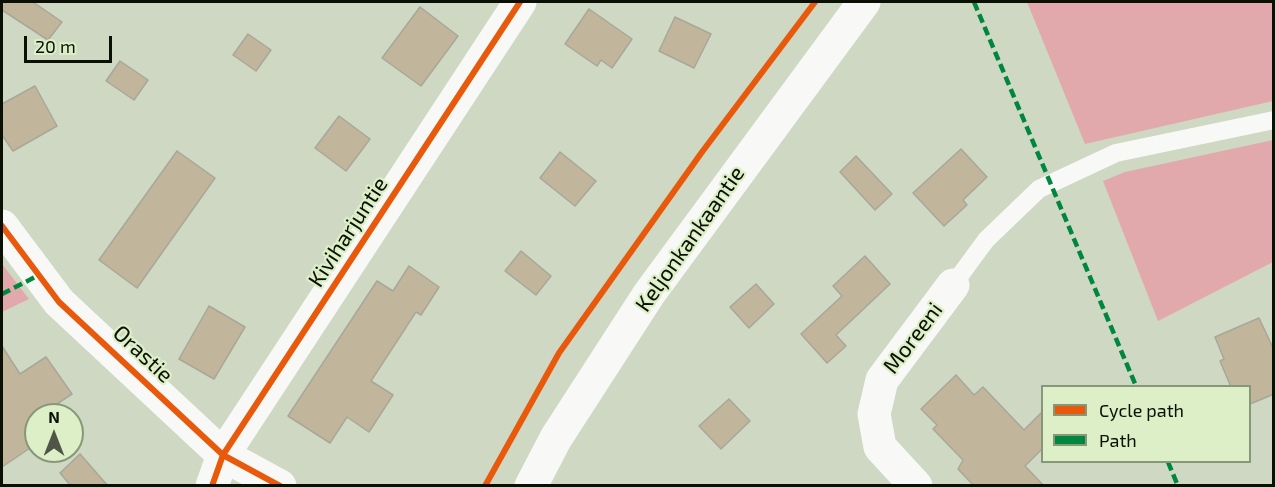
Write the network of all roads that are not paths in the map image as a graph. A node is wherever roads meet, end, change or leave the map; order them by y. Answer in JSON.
{"nodes":[{"id":1,"x":520,"y":2,"type":"edge"},
{"id":2,"x":864,"y":2,"type":"edge"},
{"id":3,"x":1274,"y":120,"type":"edge"},
{"id":4,"x":2,"y":226,"type":"edge"},
{"id":5,"x":953,"y":285,"type":"joint"},
{"id":6,"x":223,"y":455,"type":"junction"},
{"id":7,"x":212,"y":486,"type":"edge"},
{"id":8,"x":280,"y":486,"type":"edge"},
{"id":9,"x":531,"y":486,"type":"edge"},
{"id":10,"x":916,"y":486,"type":"edge"}],
"edges":[{"from":1,"to":6,"type":"street","name":"Kiviharjuntie"},
{"from":2,"to":9,"type":"street","name":"Keljonkankaantie"},
{"from":3,"to":5,"type":"lane"},
{"from":4,"to":6,"type":"street","name":"Orastie"},
{"from":5,"to":10,"type":"street","name":"Moreeni"},
{"from":6,"to":7,"type":"street","name":"Kiviharjuntie"},
{"from":6,"to":8,"type":"street","name":"Orastie"}]}
